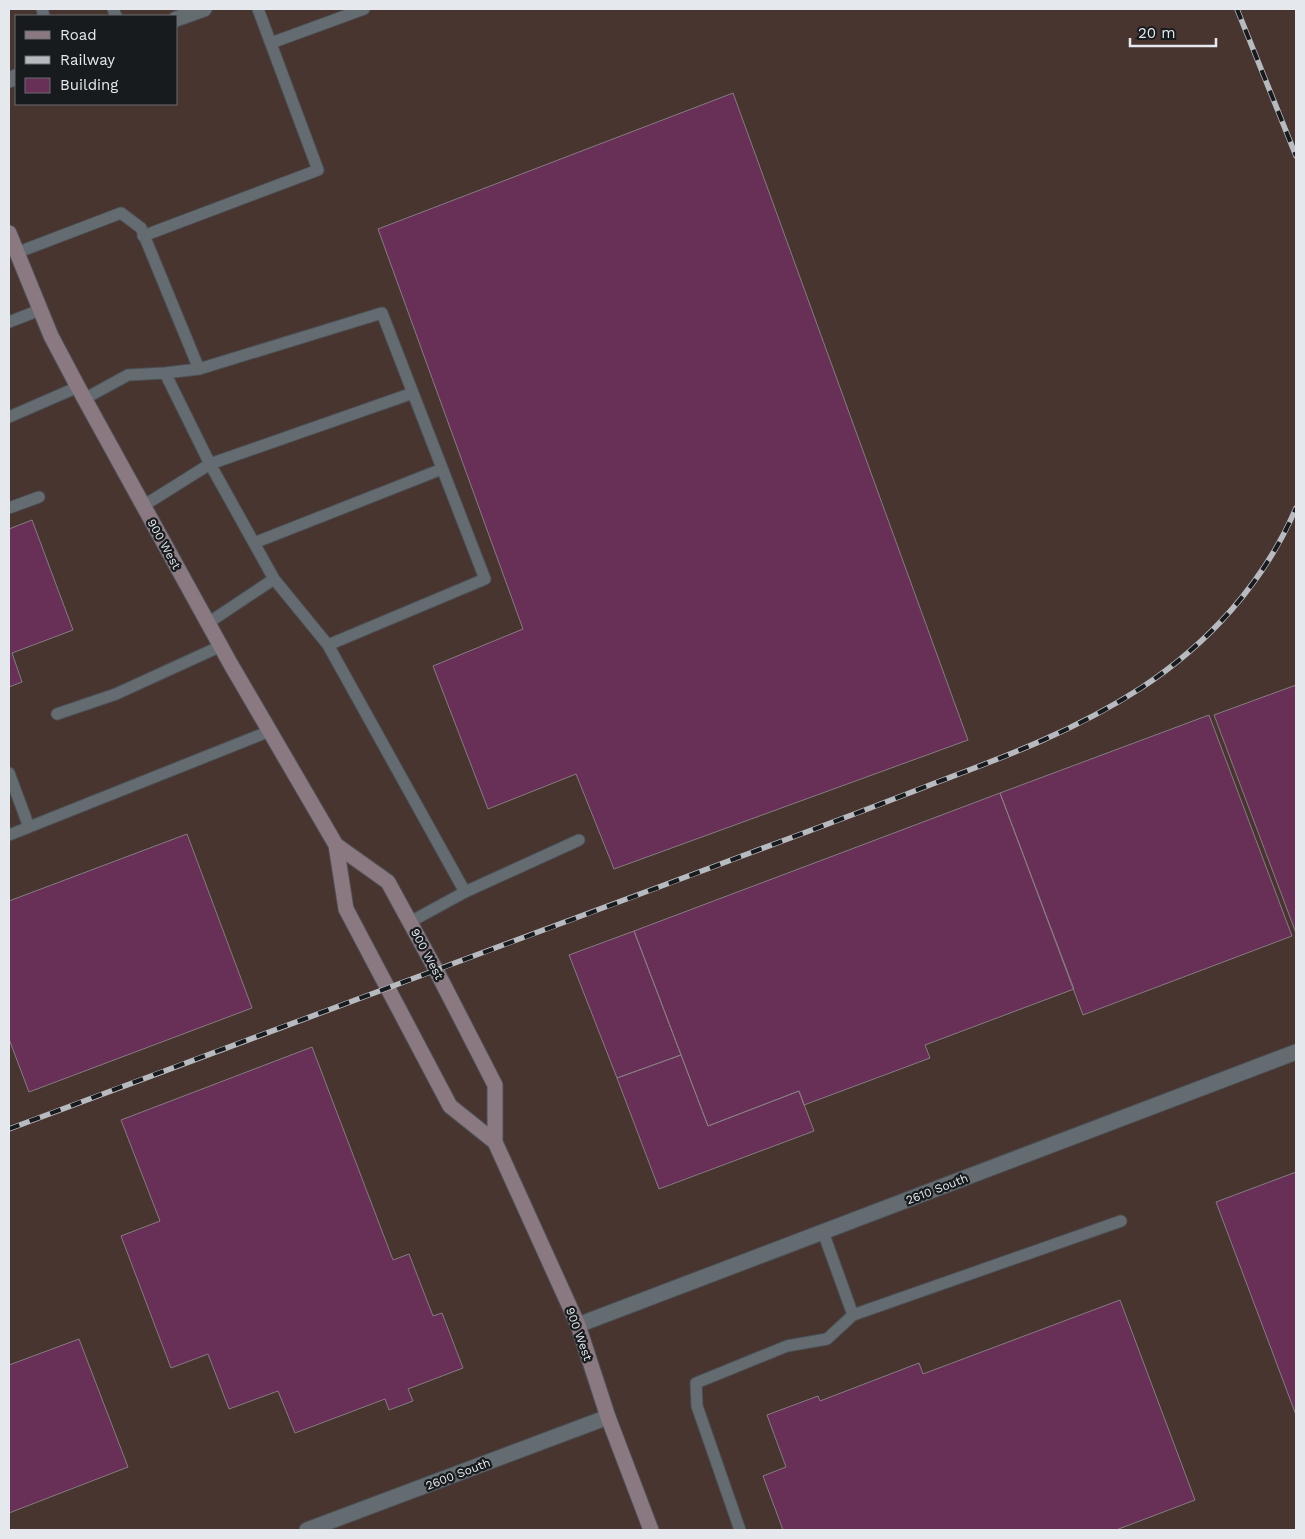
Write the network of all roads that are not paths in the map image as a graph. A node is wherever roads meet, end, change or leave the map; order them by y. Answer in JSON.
{"nodes":[{"id":1,"x":204,"y":9,"type":"edge"},
{"id":2,"x":258,"y":9,"type":"edge"},
{"id":3,"x":364,"y":9,"type":"edge"},
{"id":4,"x":178,"y":18,"type":"edge"},
{"id":5,"x":271,"y":43,"type":"junction"},
{"id":6,"x":9,"y":233,"type":"edge"},
{"id":7,"x":143,"y":236,"type":"junction"},
{"id":8,"x":16,"y":253,"type":"junction"},
{"id":9,"x":40,"y":310,"type":"junction"},
{"id":10,"x":9,"y":322,"type":"edge"},
{"id":11,"x":199,"y":369,"type":"junction"},
{"id":12,"x":165,"y":373,"type":"junction"},
{"id":13,"x":81,"y":393,"type":"junction"},
{"id":14,"x":413,"y":393,"type":"junction"},
{"id":15,"x":9,"y":417,"type":"edge"},
{"id":16,"x":210,"y":464,"type":"junction"},
{"id":17,"x":442,"y":469,"type":"junction"},
{"id":18,"x":38,"y":497,"type":"dead end"},
{"id":19,"x":143,"y":506,"type":"junction"},
{"id":20,"x":9,"y":508,"type":"edge"},
{"id":21,"x":254,"y":543,"type":"junction"},
{"id":22,"x":274,"y":579,"type":"junction"},
{"id":23,"x":208,"y":623,"type":"junction"},
{"id":24,"x":328,"y":645,"type":"junction"},
{"id":25,"x":221,"y":646,"type":"junction"},
{"id":26,"x":57,"y":714,"type":"dead end"},
{"id":27,"x":270,"y":731,"type":"junction"},
{"id":28,"x":9,"y":774,"type":"edge"},
{"id":29,"x":29,"y":827,"type":"junction"},
{"id":30,"x":9,"y":835,"type":"edge"},
{"id":31,"x":579,"y":840,"type":"dead end"},
{"id":32,"x":336,"y":845,"type":"junction"},
{"id":33,"x":465,"y":892,"type":"junction"},
{"id":34,"x":410,"y":922,"type":"junction"},
{"id":35,"x":1296,"y":1052,"type":"edge"},
{"id":36,"x":495,"y":1142,"type":"junction"},
{"id":37,"x":1121,"y":1221,"type":"dead end"},
{"id":38,"x":823,"y":1232,"type":"junction"},
{"id":39,"x":853,"y":1315,"type":"junction"},
{"id":40,"x":578,"y":1325,"type":"junction"},
{"id":41,"x":608,"y":1418,"type":"junction"},
{"id":42,"x":307,"y":1530,"type":"edge"},
{"id":43,"x":651,"y":1530,"type":"edge"},
{"id":44,"x":740,"y":1530,"type":"edge"}],
"edges":[{"from":1,"to":4,"type":"street"},
{"from":2,"to":5,"type":"lane"},
{"from":3,"to":5,"type":"lane"},
{"from":5,"to":7,"type":"lane"},
{"from":6,"to":8,"type":"main road","name":"900 West"},
{"from":7,"to":8,"type":"lane"},
{"from":7,"to":11,"type":"lane"},
{"from":8,"to":9,"type":"main road","name":"900 West"},
{"from":9,"to":10,"type":"lane"},
{"from":9,"to":13,"type":"main road","name":"900 West"},
{"from":11,"to":12,"type":"lane"},
{"from":11,"to":14,"type":"lane"},
{"from":12,"to":13,"type":"lane"},
{"from":12,"to":16,"type":"lane"},
{"from":13,"to":15,"type":"lane"},
{"from":13,"to":19,"type":"main road","name":"900 West"},
{"from":14,"to":16,"type":"lane"},
{"from":14,"to":17,"type":"lane"},
{"from":16,"to":19,"type":"lane"},
{"from":16,"to":21,"type":"lane"},
{"from":17,"to":21,"type":"lane"},
{"from":17,"to":24,"type":"lane"},
{"from":18,"to":20,"type":"lane"},
{"from":19,"to":23,"type":"main road","name":"900 West"},
{"from":21,"to":22,"type":"lane"},
{"from":22,"to":23,"type":"lane"},
{"from":22,"to":24,"type":"lane"},
{"from":23,"to":25,"type":"main road","name":"900 West"},
{"from":24,"to":33,"type":"lane"},
{"from":25,"to":26,"type":"lane"},
{"from":25,"to":27,"type":"main road","name":"900 West"},
{"from":27,"to":29,"type":"lane"},
{"from":27,"to":32,"type":"main road","name":"900 West"},
{"from":28,"to":29,"type":"lane"},
{"from":29,"to":30,"type":"lane"},
{"from":31,"to":33,"type":"lane"},
{"from":32,"to":34,"type":"main road","name":"900 West"},
{"from":32,"to":36,"type":"main road","name":"900 West"},
{"from":33,"to":34,"type":"lane"},
{"from":34,"to":36,"type":"main road","name":"900 West"},
{"from":35,"to":38,"type":"street","name":"2610 South"},
{"from":36,"to":40,"type":"main road","name":"900 West"},
{"from":37,"to":39,"type":"lane"},
{"from":38,"to":39,"type":"lane"},
{"from":38,"to":40,"type":"street","name":"2610 South"},
{"from":39,"to":44,"type":"lane"},
{"from":40,"to":41,"type":"main road","name":"900 West"},
{"from":41,"to":42,"type":"street","name":"2600 South"},
{"from":41,"to":43,"type":"main road","name":"900 West"}]}
